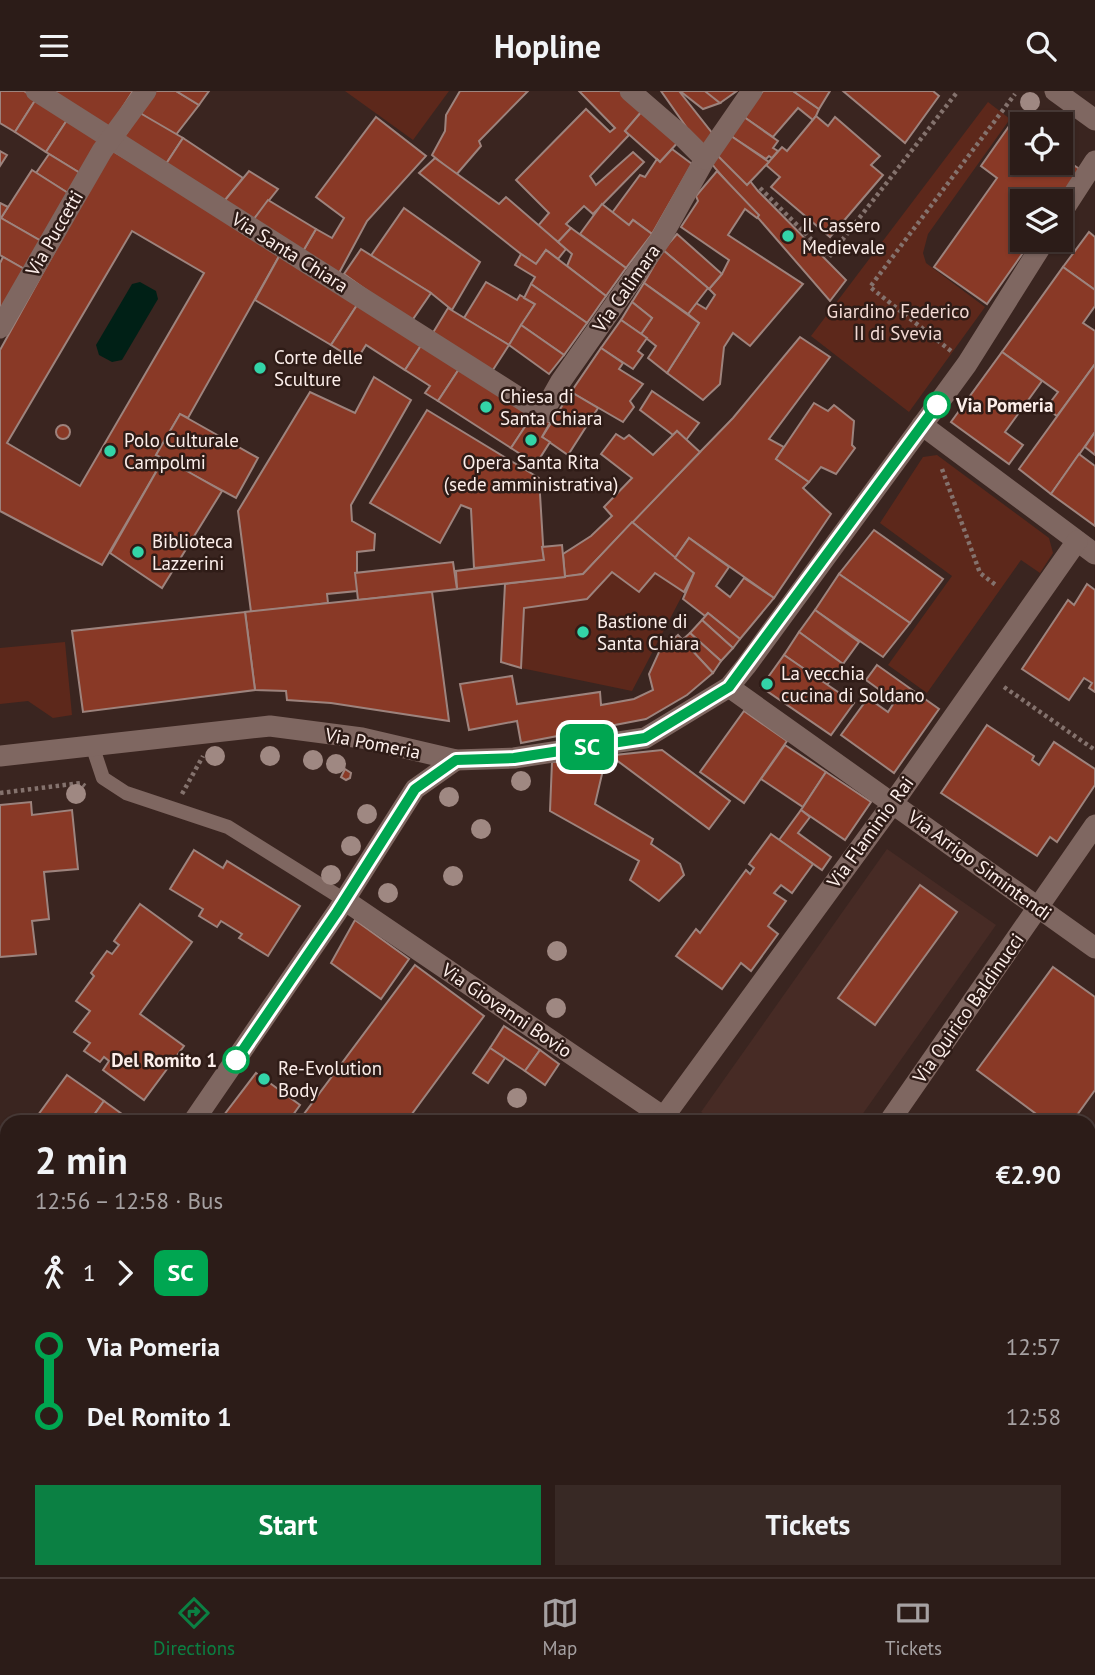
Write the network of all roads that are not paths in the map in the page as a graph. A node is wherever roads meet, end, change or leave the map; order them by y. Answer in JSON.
{"nodes":[{"id":1,"x":36,"y":91,"type":"edge"},
{"id":2,"x":146,"y":91,"type":"edge"},
{"id":3,"x":630,"y":91,"type":"edge"},
{"id":4,"x":752,"y":91,"type":"edge"},
{"id":5,"x":1055,"y":91,"type":"edge"},
{"id":6,"x":1095,"y":120,"type":"edge"},
{"id":7,"x":110,"y":140,"type":"junction"},
{"id":8,"x":705,"y":159,"type":"junction"},
{"id":9,"x":1095,"y":161,"type":"edge"},
{"id":10,"x":1073,"y":195,"type":"edge"},
{"id":11,"x":1037,"y":252,"type":"edge"},
{"id":12,"x":0,"y":328,"type":"edge"},
{"id":13,"x":543,"y":413,"type":"joint"},
{"id":14,"x":922,"y":425,"type":"junction"},
{"id":15,"x":1077,"y":541,"type":"junction"},
{"id":16,"x":1095,"y":554,"type":"edge"},
{"id":17,"x":729,"y":687,"type":"junction"},
{"id":18,"x":93,"y":748,"type":"junction"},
{"id":19,"x":0,"y":756,"type":"edge"},
{"id":20,"x":456,"y":760,"type":"junction"},
{"id":21,"x":893,"y":803,"type":"junction"},
{"id":22,"x":1095,"y":825,"type":"edge"},
{"id":23,"x":343,"y":899,"type":"junction"},
{"id":24,"x":1038,"y":907,"type":"junction"},
{"id":25,"x":1095,"y":948,"type":"edge"},
{"id":26,"x":198,"y":1115,"type":"edge"},
{"id":27,"x":658,"y":1115,"type":"edge"},
{"id":28,"x":669,"y":1115,"type":"edge"},
{"id":29,"x":894,"y":1115,"type":"edge"}],
"edges":[{"from":1,"to":7,"type":"street","name":"Via Santa Chiara"},
{"from":2,"to":7,"type":"street","name":"Via Puccetti"},
{"from":3,"to":8,"type":"street"},
{"from":4,"to":8,"type":"street","name":"Via Calimara"},
{"from":5,"to":6,"type":"street"},
{"from":7,"to":12,"type":"street","name":"Via Puccetti"},
{"from":7,"to":13,"type":"street","name":"Via Santa Chiara"},
{"from":8,"to":13,"type":"street","name":"Via Calimara"},
{"from":9,"to":10,"type":"street"},
{"from":11,"to":14,"type":"street","name":"Via Pomeria"},
{"from":14,"to":15,"type":"street"},
{"from":14,"to":17,"type":"street","name":"Via Pomeria"},
{"from":15,"to":16,"type":"street"},
{"from":15,"to":21,"type":"street","name":"Via Flaminio Rai"},
{"from":17,"to":20,"type":"street","name":"Via Pomeria"},
{"from":17,"to":21,"type":"street","name":"Via Arrigo Simintendi"},
{"from":18,"to":19,"type":"street","name":"Via Pomeria"},
{"from":18,"to":20,"type":"street","name":"Via Pomeria"},
{"from":18,"to":23,"type":"lane"},
{"from":20,"to":23,"type":"street"},
{"from":21,"to":24,"type":"street","name":"Via Arrigo Simintendi"},
{"from":21,"to":28,"type":"street","name":"Via Flaminio Rai"},
{"from":22,"to":24,"type":"street","name":"Via Quirico Baldinucci"},
{"from":23,"to":26,"type":"street"},
{"from":23,"to":27,"type":"street","name":"Via Giovanni Bovio"},
{"from":24,"to":25,"type":"street","name":"Via Arrigo Simintendi"},
{"from":24,"to":29,"type":"street","name":"Via Quirico Baldinucci"}]}
